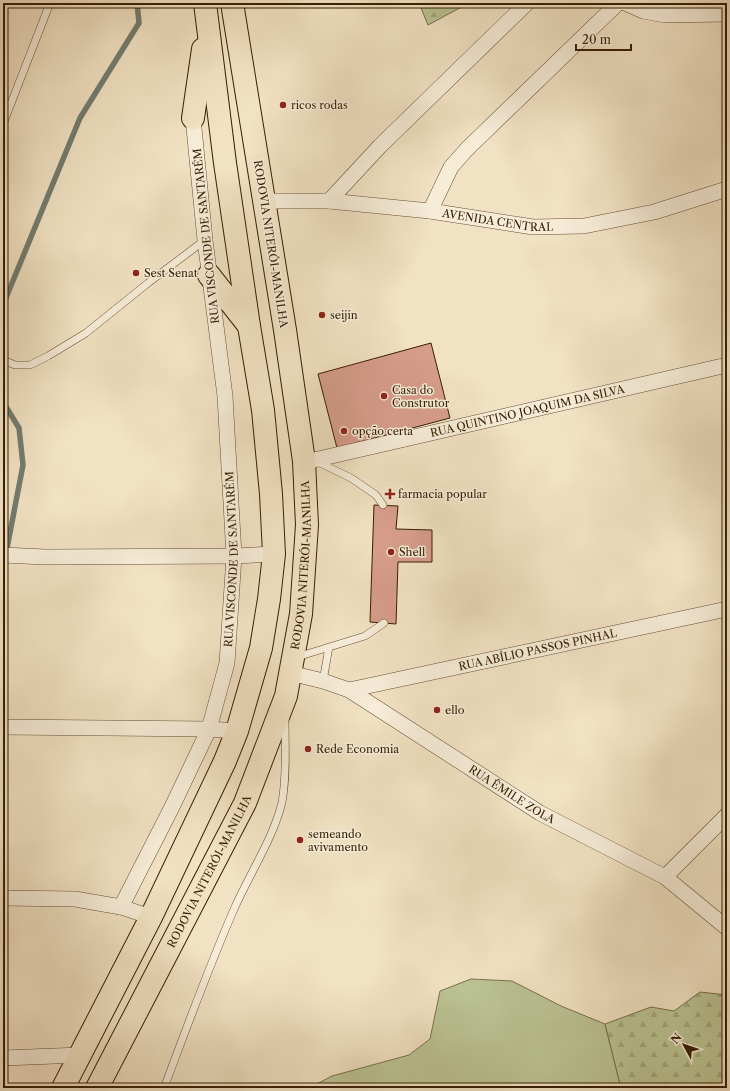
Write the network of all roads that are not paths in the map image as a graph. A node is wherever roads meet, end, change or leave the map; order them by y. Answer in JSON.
{"nodes":[{"id":1,"x":50,"y":3,"type":"edge"},
{"id":2,"x":232,"y":3,"type":"edge"},
{"id":3,"x":528,"y":3,"type":"edge"},
{"id":4,"x":618,"y":3,"type":"edge"},
{"id":5,"x":625,"y":3,"type":"edge"},
{"id":6,"x":206,"y":11,"type":"edge"},
{"id":7,"x":727,"y":14,"type":"edge"},
{"id":8,"x":193,"y":118,"type":"joint"},
{"id":9,"x":3,"y":124,"type":"edge"},
{"id":10,"x":727,"y":189,"type":"edge"},
{"id":11,"x":264,"y":201,"type":"junction"},
{"id":12,"x":329,"y":201,"type":"junction"},
{"id":13,"x":430,"y":211,"type":"junction"},
{"id":14,"x":204,"y":240,"type":"junction"},
{"id":15,"x":209,"y":275,"type":"junction"},
{"id":16,"x":249,"y":326,"type":"junction"},
{"id":17,"x":3,"y":360,"type":"edge"},
{"id":18,"x":727,"y":365,"type":"edge"},
{"id":19,"x":309,"y":461,"type":"junction"},
{"id":20,"x":382,"y":505,"type":"dead end"},
{"id":21,"x":274,"y":554,"type":"junction"},
{"id":22,"x":3,"y":555,"type":"edge"},
{"id":23,"x":234,"y":556,"type":"junction"},
{"id":24,"x":727,"y":609,"type":"edge"},
{"id":25,"x":384,"y":623,"type":"dead end"},
{"id":26,"x":329,"y":647,"type":"junction"},
{"id":27,"x":291,"y":666,"type":"junction"},
{"id":28,"x":323,"y":681,"type":"junction"},
{"id":29,"x":348,"y":690,"type":"junction"},
{"id":30,"x":286,"y":696,"type":"junction"},
{"id":31,"x":3,"y":727,"type":"edge"},
{"id":32,"x":209,"y":729,"type":"junction"},
{"id":33,"x":237,"y":731,"type":"junction"},
{"id":34,"x":727,"y":815,"type":"edge"},
{"id":35,"x":665,"y":877,"type":"junction"},
{"id":36,"x":3,"y":898,"type":"edge"},
{"id":37,"x":121,"y":907,"type":"junction"},
{"id":38,"x":151,"y":916,"type":"junction"},
{"id":39,"x":727,"y":928,"type":"edge"},
{"id":40,"x":81,"y":1055,"type":"junction"},
{"id":41,"x":3,"y":1058,"type":"edge"},
{"id":42,"x":63,"y":1088,"type":"edge"},
{"id":43,"x":97,"y":1088,"type":"edge"},
{"id":44,"x":164,"y":1088,"type":"edge"}],
"edges":[{"from":1,"to":9,"type":"lane"},
{"from":2,"to":11,"type":"highway","name":"RODOVIA NITERÓI-MANILHA"},
{"from":3,"to":12,"type":"street"},
{"from":4,"to":13,"type":"street"},
{"from":5,"to":7,"type":"street"},
{"from":6,"to":8,"type":"highway"},
{"from":6,"to":16,"type":"highway"},
{"from":8,"to":14,"type":"street","name":"RUA VISCONDE DE SANTARÉM"},
{"from":10,"to":13,"type":"street","name":"AVENIDA CENTRAL"},
{"from":11,"to":12,"type":"street","name":"AVENIDA CENTRAL"},
{"from":11,"to":19,"type":"highway","name":"RODOVIA NITERÓI-MANILHA"},
{"from":12,"to":13,"type":"street","name":"AVENIDA CENTRAL"},
{"from":14,"to":15,"type":"street","name":"RUA VISCONDE DE SANTARÉM"},
{"from":14,"to":17,"type":"lane"},
{"from":15,"to":16,"type":"highway"},
{"from":15,"to":23,"type":"street","name":"RUA VISCONDE DE SANTARÉM"},
{"from":16,"to":21,"type":"highway"},
{"from":18,"to":19,"type":"street","name":"RUA QUINTINO JOAQUIM DA SILVA"},
{"from":19,"to":20,"type":"lane"},
{"from":19,"to":27,"type":"highway","name":"RODOVIA NITERÓI-MANILHA"},
{"from":21,"to":23,"type":"street"},
{"from":21,"to":33,"type":"highway"},
{"from":22,"to":23,"type":"street"},
{"from":23,"to":32,"type":"street","name":"RUA VISCONDE DE SANTARÉM"},
{"from":24,"to":29,"type":"street","name":"RUA ABÍLIO PASSOS PINHAL"},
{"from":25,"to":26,"type":"lane"},
{"from":26,"to":27,"type":"lane"},
{"from":26,"to":28,"type":"lane"},
{"from":27,"to":28,"type":"street","name":"RUA ÊMILE ZOLA"},
{"from":27,"to":30,"type":"highway","name":"RODOVIA NITERÓI-MANILHA"},
{"from":28,"to":29,"type":"street","name":"RUA ÊMILE ZOLA"},
{"from":29,"to":35,"type":"street","name":"RUA ÊMILE ZOLA"},
{"from":30,"to":43,"type":"highway","name":"RODOVIA NITERÓI-MANILHA"},
{"from":30,"to":44,"type":"lane"},
{"from":31,"to":32,"type":"street"},
{"from":32,"to":33,"type":"street"},
{"from":32,"to":37,"type":"street","name":"RUA VISCONDE DE SANTARÉM"},
{"from":33,"to":38,"type":"highway"},
{"from":34,"to":35,"type":"street"},
{"from":35,"to":39,"type":"street","name":"RUA ÊMILE ZOLA"},
{"from":36,"to":37,"type":"street"},
{"from":37,"to":38,"type":"street"},
{"from":38,"to":40,"type":"highway"},
{"from":40,"to":41,"type":"street"},
{"from":40,"to":42,"type":"highway"}]}
